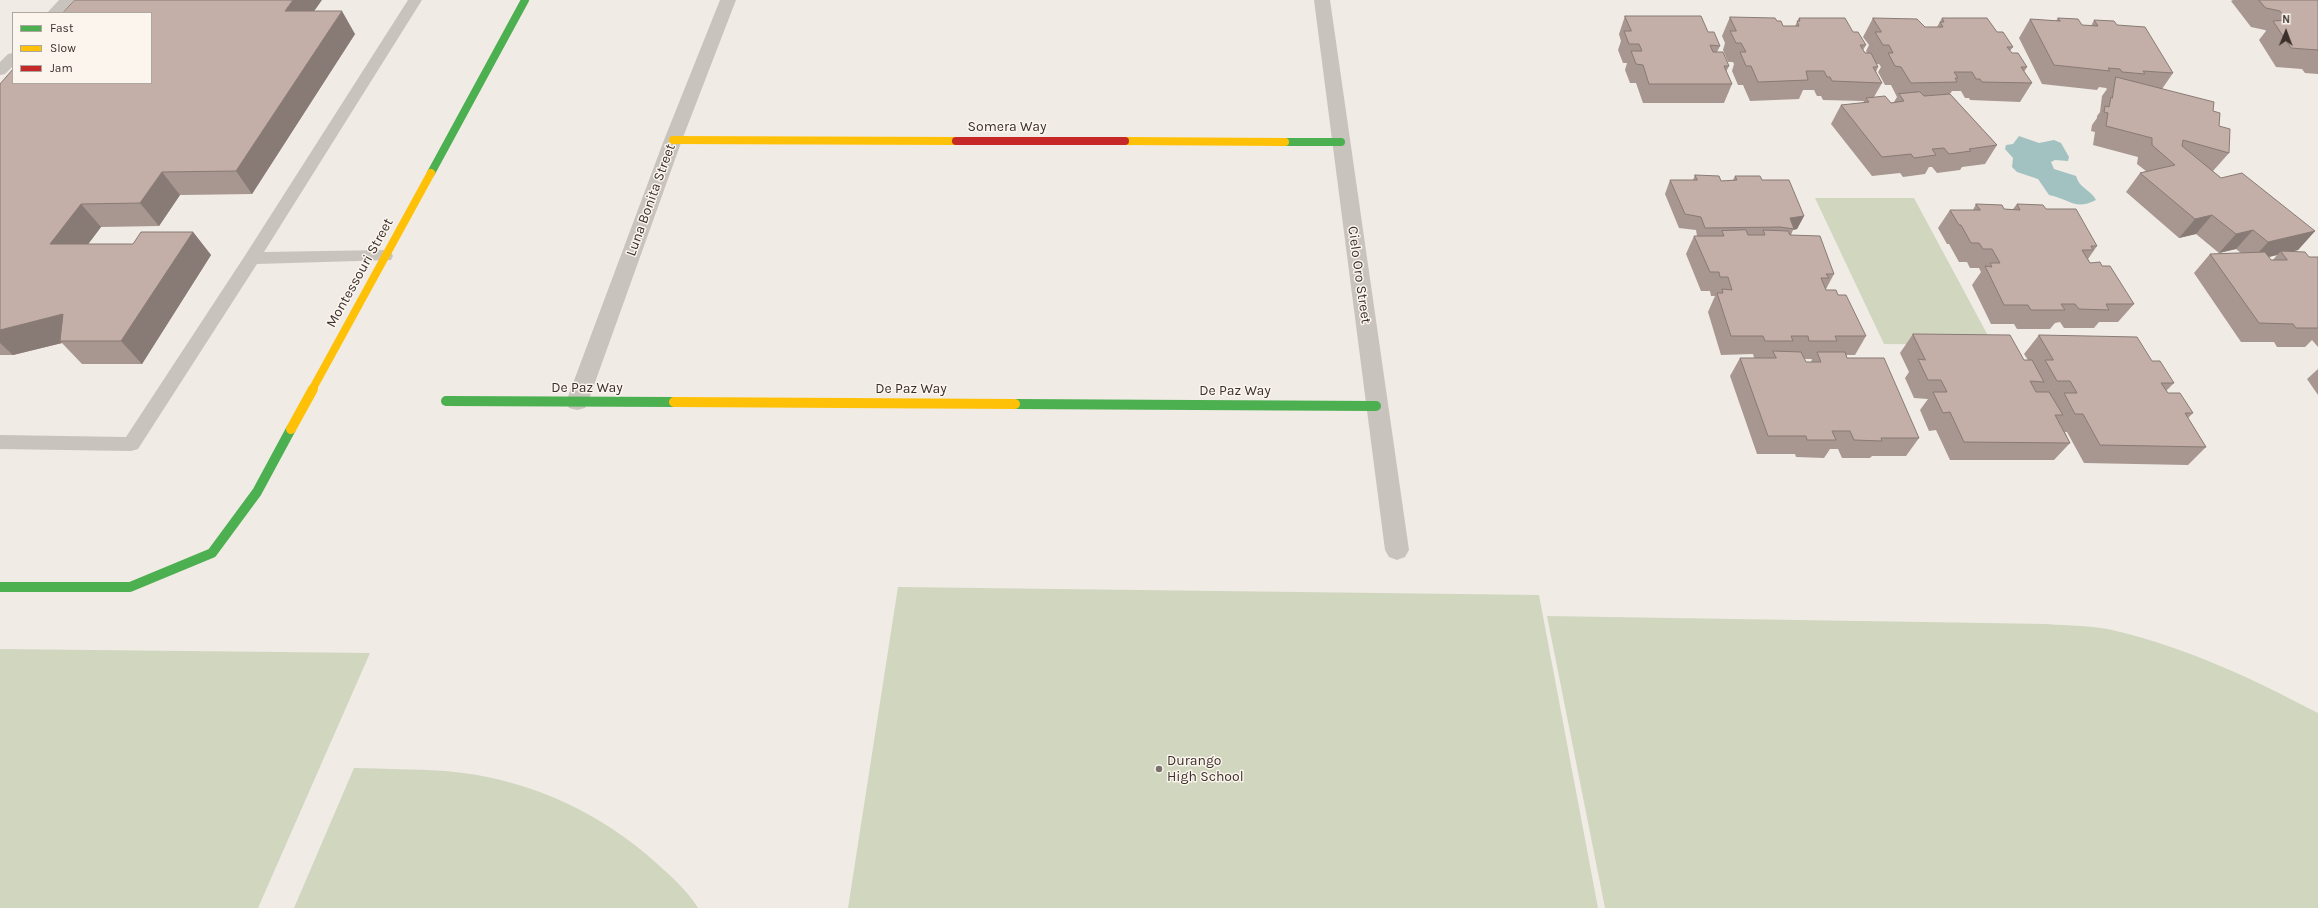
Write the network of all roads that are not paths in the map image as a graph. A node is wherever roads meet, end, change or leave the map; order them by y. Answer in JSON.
{"nodes":[{"id":1,"x":66,"y":0,"type":"edge"},
{"id":2,"x":415,"y":0,"type":"edge"},
{"id":3,"x":525,"y":0,"type":"edge"},
{"id":4,"x":728,"y":0,"type":"edge"},
{"id":5,"x":1322,"y":0,"type":"edge"},
{"id":6,"x":55,"y":12,"type":"edge"},
{"id":7,"x":12,"y":58,"type":"edge"},
{"id":8,"x":0,"y":71,"type":"edge"},
{"id":9,"x":673,"y":140,"type":"junction"},
{"id":10,"x":1341,"y":142,"type":"junction"},
{"id":11,"x":385,"y":256,"type":"junction"},
{"id":12,"x":252,"y":258,"type":"junction"},
{"id":13,"x":446,"y":401,"type":"dead end"},
{"id":14,"x":577,"y":402,"type":"junction"},
{"id":15,"x":1376,"y":406,"type":"junction"},
{"id":16,"x":0,"y":442,"type":"edge"},
{"id":17,"x":1396,"y":550,"type":"dead end"},
{"id":18,"x":0,"y":587,"type":"edge"}],
"edges":[{"from":1,"to":6,"type":"lane"},
{"from":2,"to":12,"type":"lane"},
{"from":3,"to":11,"type":"street","name":"Montessouri Street"},
{"from":4,"to":9,"type":"street","name":"Luna Bonita Street"},
{"from":5,"to":10,"type":"street","name":"Cielo Oro Street"},
{"from":7,"to":8,"type":"lane"},
{"from":9,"to":10,"type":"street","name":"Somera Way"},
{"from":9,"to":14,"type":"street","name":"Luna Bonita Street"},
{"from":10,"to":15,"type":"street","name":"Cielo Oro Street"},
{"from":11,"to":12,"type":"lane"},
{"from":11,"to":18,"type":"street","name":"Montessouri Street"},
{"from":12,"to":16,"type":"lane"},
{"from":13,"to":14,"type":"street","name":"De Paz Way"},
{"from":14,"to":15,"type":"street","name":"De Paz Way"},
{"from":15,"to":17,"type":"street","name":"Cielo Oro Street"}]}
